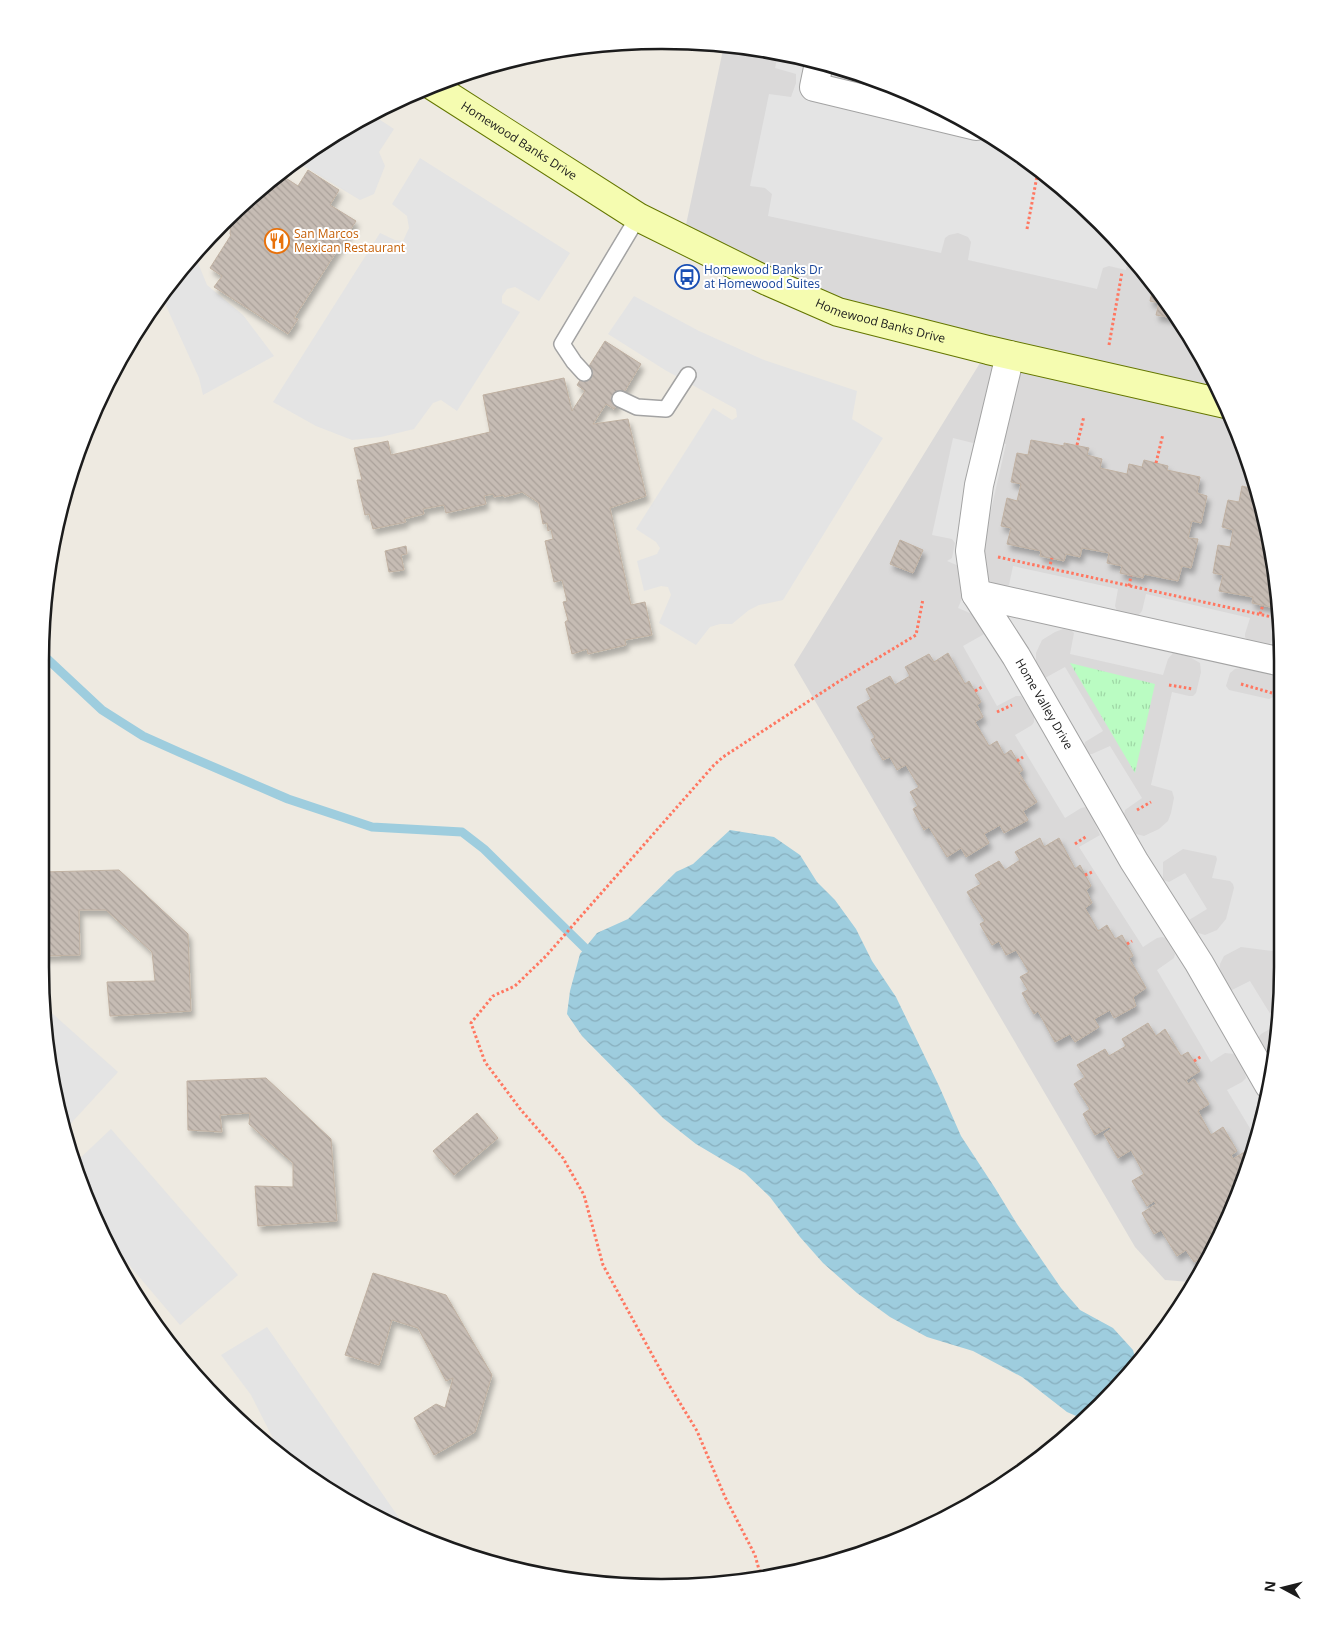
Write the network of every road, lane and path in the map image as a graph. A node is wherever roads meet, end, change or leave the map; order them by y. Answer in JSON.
{"nodes":[{"id":1,"x":818,"y":69,"type":"edge"},
{"id":2,"x":440,"y":90,"type":"edge"},
{"id":3,"x":945,"y":119,"type":"edge"},
{"id":4,"x":1037,"y":177,"type":"edge"},
{"id":5,"x":638,"y":217,"type":"junction"},
{"id":6,"x":1027,"y":229,"type":"dead end"},
{"id":7,"x":1122,"y":272,"type":"dead end"},
{"id":8,"x":1109,"y":345,"type":"dead end"},
{"id":9,"x":1010,"y":355,"type":"junction"},
{"id":10,"x":584,"y":373,"type":"dead end"},
{"id":11,"x":688,"y":375,"type":"dead end"},
{"id":12,"x":620,"y":399,"type":"dead end"},
{"id":13,"x":1216,"y":402,"type":"edge"},
{"id":14,"x":1084,"y":416,"type":"dead end"},
{"id":15,"x":1163,"y":434,"type":"dead end"},
{"id":16,"x":1077,"y":445,"type":"dead end"},
{"id":17,"x":1156,"y":463,"type":"dead end"},
{"id":18,"x":996,"y":557,"type":"dead end"},
{"id":19,"x":1052,"y":558,"type":"dead end"},
{"id":20,"x":1049,"y":568,"type":"junction"},
{"id":21,"x":1131,"y":576,"type":"dead end"},
{"id":22,"x":1129,"y":586,"type":"junction"},
{"id":23,"x":976,"y":594,"type":"junction"},
{"id":24,"x":923,"y":598,"type":"dead end"},
{"id":25,"x":1263,"y":605,"type":"dead end"},
{"id":26,"x":1260,"y":614,"type":"junction"},
{"id":27,"x":1273,"y":617,"type":"edge"},
{"id":28,"x":1274,"y":660,"type":"edge"},
{"id":29,"x":1233,"y":682,"type":"dead end"},
{"id":30,"x":1169,"y":685,"type":"dead end"},
{"id":31,"x":982,"y":687,"type":"dead end"},
{"id":32,"x":1192,"y":689,"type":"dead end"},
{"id":33,"x":975,"y":692,"type":"dead end"},
{"id":34,"x":1272,"y":693,"type":"dead end"},
{"id":35,"x":1024,"y":757,"type":"dead end"},
{"id":36,"x":1017,"y":761,"type":"dead end"},
{"id":37,"x":1151,"y":802,"type":"dead end"},
{"id":38,"x":1129,"y":814,"type":"dead end"},
{"id":39,"x":1092,"y":872,"type":"dead end"},
{"id":40,"x":1086,"y":875,"type":"dead end"},
{"id":41,"x":1132,"y":941,"type":"dead end"},
{"id":42,"x":1127,"y":944,"type":"dead end"},
{"id":43,"x":1202,"y":1056,"type":"dead end"},
{"id":44,"x":1194,"y":1061,"type":"dead end"},
{"id":45,"x":1264,"y":1076,"type":"edge"},
{"id":46,"x":759,"y":1571,"type":"edge"}],
"edges":[{"from":1,"to":3,"type":"street"},
{"from":2,"to":5,"type":"street","name":"Homewood Banks Drive"},
{"from":4,"to":6,"type":"path"},
{"from":5,"to":9,"type":"street","name":"Homewood Banks Drive"},
{"from":5,"to":10,"type":"lane"},
{"from":7,"to":8,"type":"path"},
{"from":9,"to":13,"type":"street","name":"Homewood Banks Drive"},
{"from":9,"to":23,"type":"street"},
{"from":11,"to":12,"type":"lane"},
{"from":14,"to":16,"type":"path"},
{"from":15,"to":17,"type":"path"},
{"from":18,"to":20,"type":"path"},
{"from":19,"to":20,"type":"path"},
{"from":20,"to":22,"type":"path"},
{"from":21,"to":22,"type":"path"},
{"from":22,"to":26,"type":"path"},
{"from":23,"to":28,"type":"street"},
{"from":23,"to":45,"type":"street","name":"Home Valley Drive"},
{"from":24,"to":46,"type":"path"},
{"from":25,"to":26,"type":"path"},
{"from":26,"to":27,"type":"path"},
{"from":29,"to":34,"type":"path"},
{"from":30,"to":32,"type":"path"},
{"from":31,"to":33,"type":"path"},
{"from":35,"to":36,"type":"path"},
{"from":37,"to":38,"type":"path"},
{"from":39,"to":40,"type":"path"},
{"from":41,"to":42,"type":"path"},
{"from":43,"to":44,"type":"path"}]}
